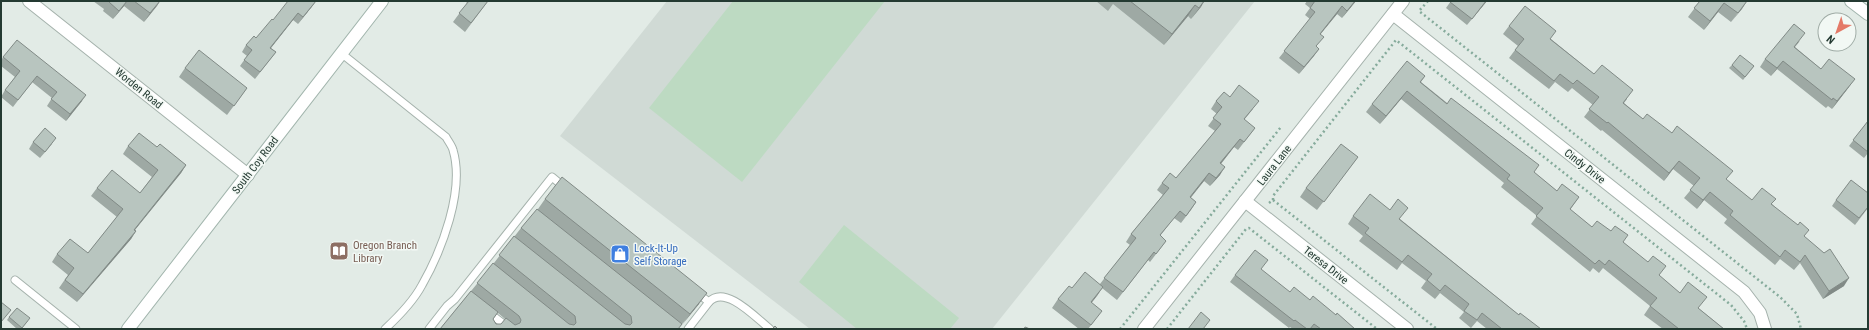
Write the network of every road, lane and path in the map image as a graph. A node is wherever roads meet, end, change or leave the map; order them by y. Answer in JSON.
{"nodes":[{"id":1,"x":29,"y":1,"type":"edge"},
{"id":2,"x":382,"y":1,"type":"edge"},
{"id":3,"x":1403,"y":1,"type":"edge"},
{"id":4,"x":1428,"y":1,"type":"edge"},
{"id":5,"x":1851,"y":1,"type":"edge"},
{"id":6,"x":1393,"y":14,"type":"junction"},
{"id":7,"x":1868,"y":14,"type":"edge"},
{"id":8,"x":341,"y":53,"type":"junction"},
{"id":9,"x":1281,"y":127,"type":"dead end"},
{"id":10,"x":248,"y":175,"type":"junction"},
{"id":11,"x":570,"y":192,"type":"edge"},
{"id":12,"x":1273,"y":200,"type":"junction"},
{"id":13,"x":1245,"y":201,"type":"junction"},
{"id":14,"x":1260,"y":212,"type":"junction"},
{"id":15,"x":1250,"y":228,"type":"junction"},
{"id":16,"x":505,"y":236,"type":"junction"},
{"id":17,"x":511,"y":241,"type":"edge"},
{"id":18,"x":15,"y":280,"type":"dead end"},
{"id":19,"x":691,"y":287,"type":"edge"},
{"id":20,"x":462,"y":291,"type":"junction"},
{"id":21,"x":468,"y":296,"type":"edge"},
{"id":22,"x":709,"y":302,"type":"junction"},
{"id":23,"x":480,"y":306,"type":"edge"},
{"id":24,"x":499,"y":320,"type":"junction"},
{"id":25,"x":766,"y":328,"type":"edge"},
{"id":26,"x":76,"y":329,"type":"edge"},
{"id":27,"x":128,"y":329,"type":"edge"},
{"id":28,"x":385,"y":329,"type":"edge"},
{"id":29,"x":429,"y":329,"type":"edge"},
{"id":30,"x":492,"y":329,"type":"edge"},
{"id":31,"x":510,"y":329,"type":"edge"},
{"id":32,"x":688,"y":329,"type":"edge"},
{"id":33,"x":1120,"y":329,"type":"edge"},
{"id":34,"x":1144,"y":329,"type":"edge"},
{"id":35,"x":1167,"y":329,"type":"edge"},
{"id":36,"x":1377,"y":329,"type":"edge"},
{"id":37,"x":1407,"y":329,"type":"edge"},
{"id":38,"x":1437,"y":329,"type":"edge"},
{"id":39,"x":1747,"y":329,"type":"edge"},
{"id":40,"x":1765,"y":329,"type":"edge"},
{"id":41,"x":1801,"y":329,"type":"edge"}],
"edges":[{"from":1,"to":10,"type":"street","name":"Worden Road"},
{"from":2,"to":8,"type":"street","name":"South Coy Road"},
{"from":3,"to":6,"type":"street","name":"Laura Lane"},
{"from":4,"to":41,"type":"path"},
{"from":5,"to":7,"type":"street"},
{"from":6,"to":13,"type":"street","name":"Laura Lane"},
{"from":6,"to":40,"type":"street","name":"Cindy Drive"},
{"from":8,"to":10,"type":"street","name":"South Coy Road"},
{"from":8,"to":28,"type":"lane"},
{"from":9,"to":33,"type":"path"},
{"from":10,"to":27,"type":"street","name":"South Coy Road"},
{"from":11,"to":16,"type":"lane"},
{"from":12,"to":14,"type":"path"},
{"from":12,"to":38,"type":"path"},
{"from":12,"to":39,"type":"path"},
{"from":13,"to":14,"type":"street","name":"Teresa Drive"},
{"from":13,"to":34,"type":"street","name":"Laura Lane"},
{"from":14,"to":15,"type":"path"},
{"from":14,"to":37,"type":"street","name":"Teresa Drive"},
{"from":15,"to":35,"type":"path"},
{"from":15,"to":36,"type":"path"},
{"from":16,"to":17,"type":"lane"},
{"from":16,"to":20,"type":"lane"},
{"from":18,"to":26,"type":"lane"},
{"from":19,"to":22,"type":"lane"},
{"from":20,"to":21,"type":"lane"},
{"from":20,"to":29,"type":"lane"},
{"from":22,"to":25,"type":"lane"},
{"from":22,"to":32,"type":"lane"},
{"from":23,"to":24,"type":"lane"},
{"from":24,"to":30,"type":"lane"},
{"from":24,"to":31,"type":"lane"}]}
